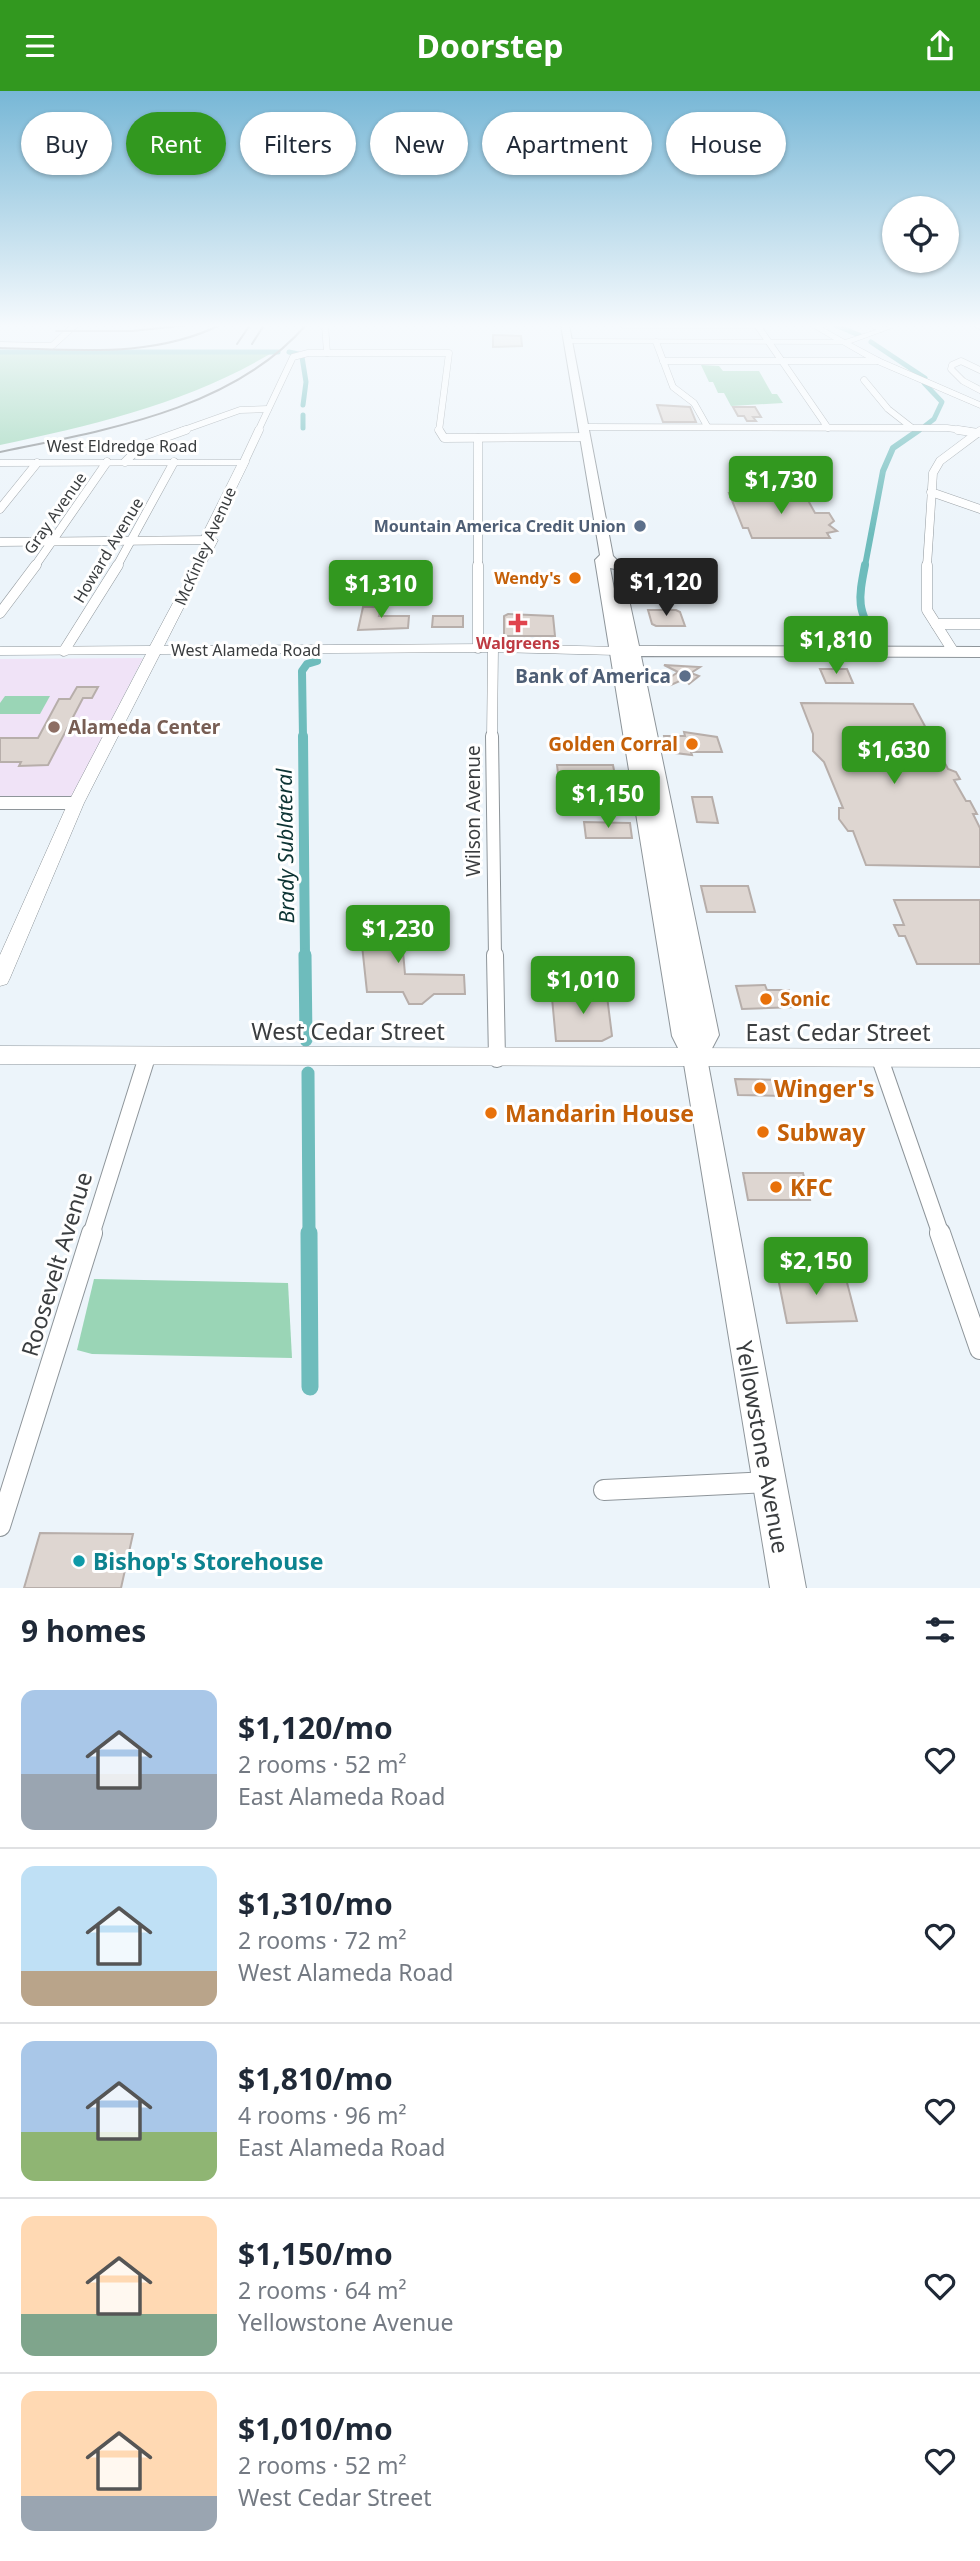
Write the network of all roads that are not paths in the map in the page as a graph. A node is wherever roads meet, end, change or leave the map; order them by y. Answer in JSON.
{"nodes":[{"id":1,"x":275,"y":395,"type":"edge"},
{"id":2,"x":444,"y":395,"type":"edge"},
{"id":3,"x":578,"y":395,"type":"edge"},
{"id":4,"x":683,"y":395,"type":"edge"},
{"id":5,"x":805,"y":395,"type":"edge"},
{"id":6,"x":876,"y":395,"type":"edge"},
{"id":7,"x":957,"y":395,"type":"edge"},
{"id":8,"x":980,"y":398,"type":"edge"},
{"id":9,"x":969,"y":400,"type":"junction"},
{"id":10,"x":980,"y":405,"type":"edge"},
{"id":11,"x":268,"y":409,"type":"junction"},
{"id":12,"x":707,"y":426,"type":"junction"},
{"id":13,"x":911,"y":427,"type":"junction"},
{"id":14,"x":828,"y":428,"type":"junction"},
{"id":15,"x":585,"y":432,"type":"junction"},
{"id":16,"x":979,"y":432,"type":"edge"},
{"id":17,"x":478,"y":438,"type":"junction"},
{"id":18,"x":107,"y":462,"type":"junction"},
{"id":19,"x":125,"y":462,"type":"junction"},
{"id":20,"x":174,"y":462,"type":"junction"},
{"id":21,"x":244,"y":462,"type":"junction"},
{"id":22,"x":0,"y":463,"type":"edge"},
{"id":23,"x":37,"y":463,"type":"junction"},
{"id":24,"x":932,"y":492,"type":"junction"},
{"id":25,"x":980,"y":500,"type":"edge"},
{"id":26,"x":970,"y":505,"type":"junction"},
{"id":27,"x":0,"y":509,"type":"edge"},
{"id":28,"x":980,"y":509,"type":"edge"},
{"id":29,"x":212,"y":540,"type":"junction"},
{"id":30,"x":54,"y":541,"type":"junction"},
{"id":31,"x":133,"y":541,"type":"junction"},
{"id":32,"x":0,"y":542,"type":"edge"},
{"id":33,"x":0,"y":613,"type":"edge"},
{"id":34,"x":936,"y":624,"type":"junction"},
{"id":35,"x":980,"y":624,"type":"edge"},
{"id":36,"x":624,"y":647,"type":"junction"},
{"id":37,"x":485,"y":648,"type":"junction"},
{"id":38,"x":157,"y":650,"type":"junction"},
{"id":39,"x":0,"y":651,"type":"edge"},
{"id":40,"x":64,"y":651,"type":"junction"},
{"id":41,"x":953,"y":652,"type":"junction"},
{"id":42,"x":978,"y":654,"type":"edge"},
{"id":43,"x":0,"y":803,"type":"edge"},
{"id":44,"x":76,"y":803,"type":"junction"},
{"id":45,"x":0,"y":978,"type":"edge"},
{"id":46,"x":0,"y":1055,"type":"edge"},
{"id":47,"x":146,"y":1056,"type":"junction"},
{"id":48,"x":695,"y":1058,"type":"junction"},
{"id":49,"x":980,"y":1058,"type":"edge"},
{"id":50,"x":497,"y":1059,"type":"junction"},
{"id":51,"x":880,"y":1059,"type":"junction"},
{"id":52,"x":980,"y":1349,"type":"edge"},
{"id":53,"x":769,"y":1482,"type":"junction"},
{"id":54,"x":604,"y":1490,"type":"dead end"},
{"id":55,"x":0,"y":1526,"type":"edge"},
{"id":56,"x":788,"y":1588,"type":"edge"}],
"edges":[{"from":1,"to":11,"type":"street","name":"McKinley Avenue"},
{"from":2,"to":17,"type":"street"},
{"from":3,"to":15,"type":"main road","name":"Yellowstone Avenue"},
{"from":4,"to":12,"type":"street"},
{"from":5,"to":14,"type":"street"},
{"from":6,"to":13,"type":"street"},
{"from":7,"to":9,"type":"street"},
{"from":8,"to":9,"type":"street"},
{"from":9,"to":10,"type":"street"},
{"from":11,"to":19,"type":"street"},
{"from":11,"to":21,"type":"street","name":"McKinley Avenue"},
{"from":12,"to":14,"type":"street"},
{"from":12,"to":15,"type":"street"},
{"from":13,"to":14,"type":"street"},
{"from":13,"to":16,"type":"street"},
{"from":15,"to":17,"type":"street"},
{"from":15,"to":36,"type":"main road","name":"Yellowstone Avenue"},
{"from":16,"to":24,"type":"street"},
{"from":17,"to":37,"type":"street","name":"Wilson Avenue"},
{"from":18,"to":19,"type":"street","name":"West Eldredge Road"},
{"from":18,"to":23,"type":"street","name":"West Eldredge Road"},
{"from":18,"to":30,"type":"street","name":"Gray Avenue"},
{"from":19,"to":20,"type":"street","name":"West Eldredge Road"},
{"from":20,"to":21,"type":"street","name":"West Eldredge Road"},
{"from":20,"to":31,"type":"street","name":"Howard Avenue"},
{"from":21,"to":29,"type":"street","name":"McKinley Avenue"},
{"from":22,"to":23,"type":"street","name":"West Eldredge Road"},
{"from":23,"to":27,"type":"street"},
{"from":24,"to":26,"type":"street"},
{"from":24,"to":34,"type":"street"},
{"from":25,"to":26,"type":"street"},
{"from":26,"to":28,"type":"street"},
{"from":29,"to":31,"type":"street"},
{"from":29,"to":38,"type":"street","name":"McKinley Avenue"},
{"from":30,"to":31,"type":"street"},
{"from":30,"to":32,"type":"street"},
{"from":30,"to":33,"type":"street","name":"Gray Avenue"},
{"from":31,"to":40,"type":"street","name":"Howard Avenue"},
{"from":34,"to":35,"type":"street"},
{"from":34,"to":41,"type":"street"},
{"from":36,"to":37,"type":"street","name":"West Alameda Road"},
{"from":36,"to":41,"type":"main road"},
{"from":36,"to":48,"type":"main road","name":"Yellowstone Avenue"},
{"from":37,"to":38,"type":"street","name":"West Alameda Road"},
{"from":37,"to":50,"type":"street","name":"Wilson Avenue"},
{"from":38,"to":40,"type":"street","name":"West Alameda Road"},
{"from":38,"to":44,"type":"street","name":"McKinley Avenue"},
{"from":39,"to":40,"type":"street","name":"West Alameda Road"},
{"from":41,"to":42,"type":"main road"},
{"from":43,"to":44,"type":"street"},
{"from":44,"to":45,"type":"street","name":"McKinley Avenue"},
{"from":46,"to":47,"type":"street","name":"West Cedar Street"},
{"from":47,"to":50,"type":"street","name":"West Cedar Street"},
{"from":47,"to":55,"type":"street","name":"Roosevelt Avenue"},
{"from":48,"to":50,"type":"street","name":"West Cedar Street"},
{"from":48,"to":51,"type":"street","name":"East Cedar Street"},
{"from":48,"to":53,"type":"main road","name":"Yellowstone Avenue"},
{"from":49,"to":51,"type":"street","name":"East Cedar Street"},
{"from":51,"to":52,"type":"street"},
{"from":53,"to":54,"type":"street"},
{"from":53,"to":56,"type":"main road","name":"Yellowstone Avenue"}]}
